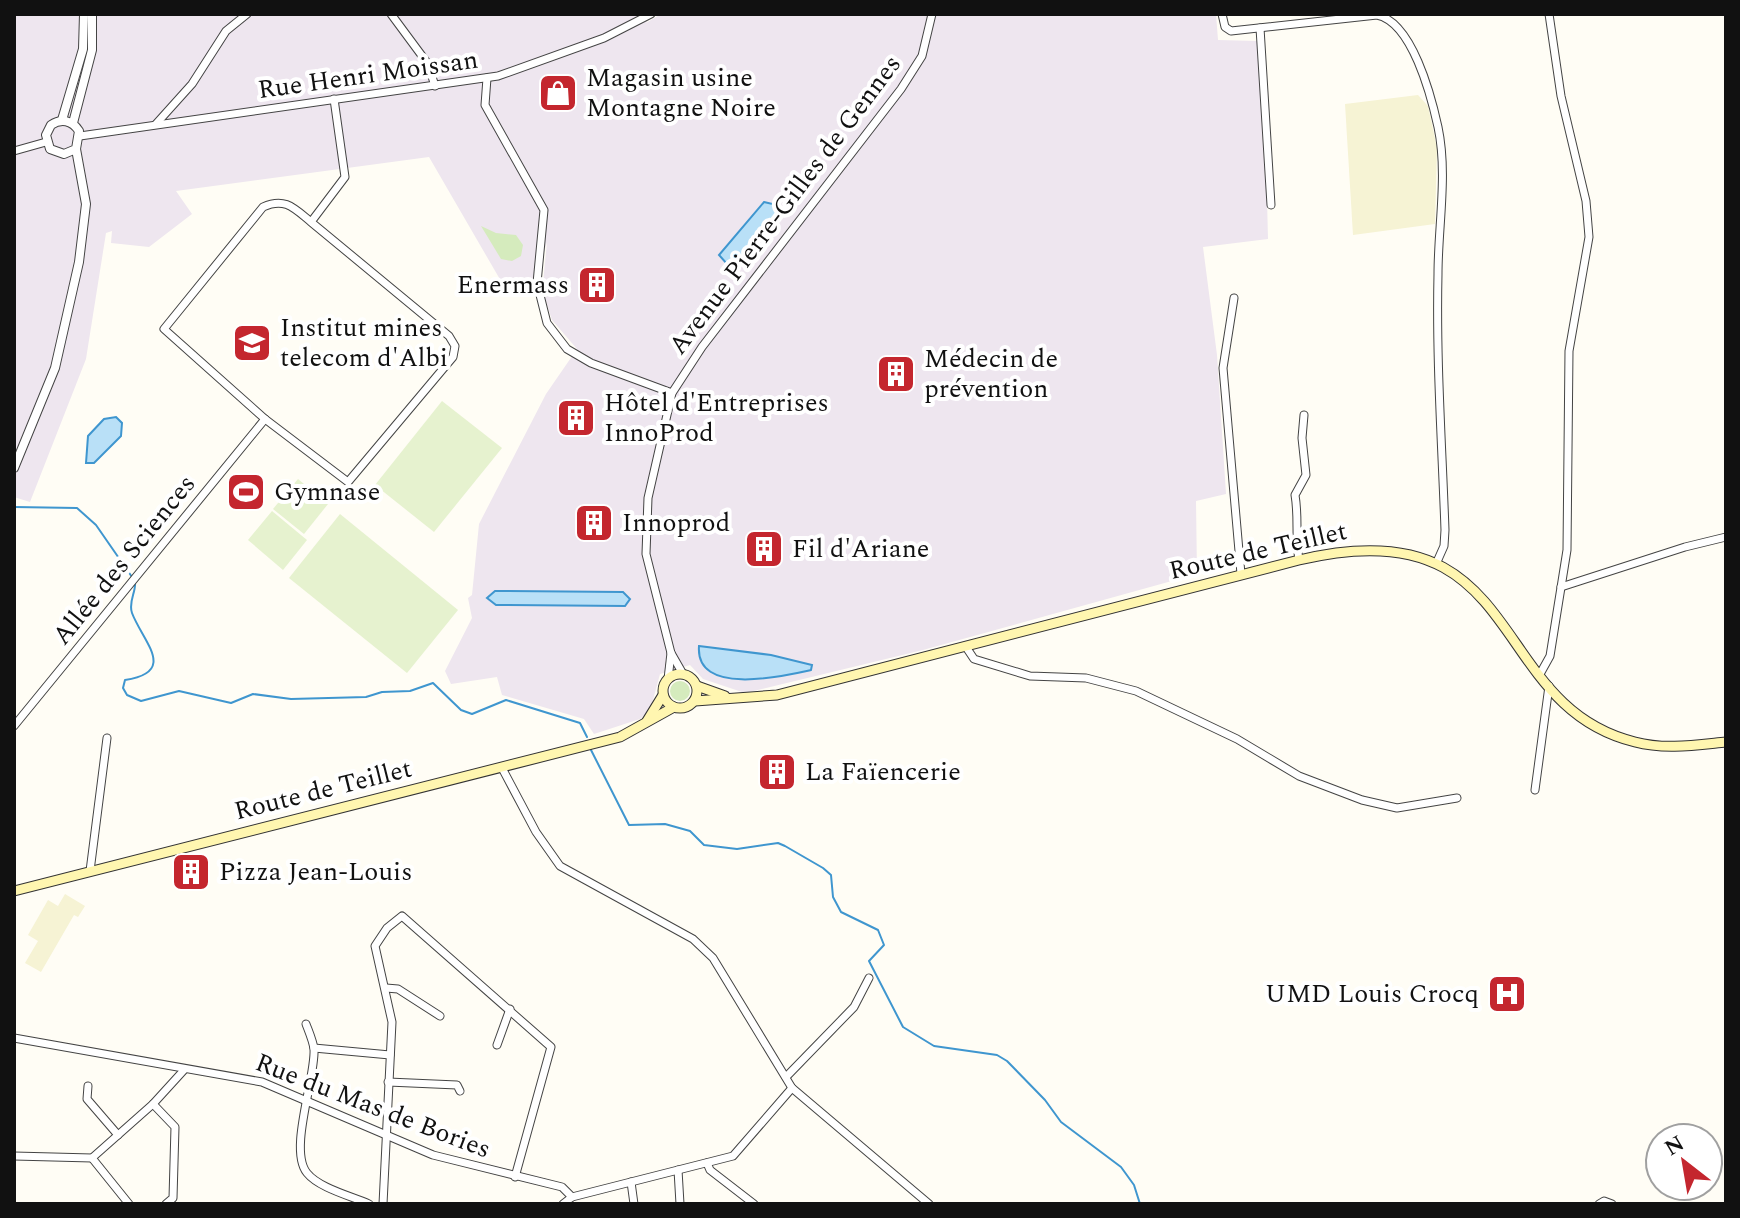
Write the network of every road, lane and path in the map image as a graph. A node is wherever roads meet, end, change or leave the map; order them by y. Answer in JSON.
{"nodes":[{"id":1,"x":84,"y":14,"type":"edge"},
{"id":2,"x":92,"y":14,"type":"edge"},
{"id":3,"x":247,"y":14,"type":"edge"},
{"id":4,"x":391,"y":14,"type":"edge"},
{"id":5,"x":651,"y":14,"type":"edge"},
{"id":6,"x":932,"y":14,"type":"edge"},
{"id":7,"x":1222,"y":14,"type":"edge"},
{"id":8,"x":1549,"y":14,"type":"edge"},
{"id":9,"x":1260,"y":28,"type":"junction"},
{"id":10,"x":487,"y":78,"type":"junction"},
{"id":11,"x":435,"y":86,"type":"junction"},
{"id":12,"x":334,"y":99,"type":"junction"},
{"id":13,"x":62,"y":120,"type":"junction"},
{"id":14,"x":73,"y":123,"type":"junction"},
{"id":15,"x":156,"y":124,"type":"junction"},
{"id":16,"x":80,"y":136,"type":"junction"},
{"id":17,"x":46,"y":142,"type":"junction"},
{"id":18,"x":76,"y":149,"type":"junction"},
{"id":19,"x":14,"y":151,"type":"edge"},
{"id":20,"x":65,"y":154,"type":"junction"},
{"id":21,"x":80,"y":167,"type":"junction"},
{"id":22,"x":1271,"y":205,"type":"dead end"},
{"id":23,"x":311,"y":222,"type":"junction"},
{"id":24,"x":1234,"y":298,"type":"dead end"},
{"id":25,"x":672,"y":393,"type":"junction"},
{"id":26,"x":1304,"y":415,"type":"dead end"},
{"id":27,"x":265,"y":419,"type":"junction"},
{"id":28,"x":14,"y":468,"type":"edge"},
{"id":29,"x":1726,"y":537,"type":"edge"},
{"id":30,"x":1299,"y":560,"type":"junction"},
{"id":31,"x":1436,"y":564,"type":"junction"},
{"id":32,"x":1241,"y":574,"type":"junction"},
{"id":33,"x":1561,"y":587,"type":"junction"},
{"id":34,"x":966,"y":647,"type":"junction"},
{"id":35,"x":671,"y":653,"type":"junction"},
{"id":36,"x":683,"y":674,"type":"junction"},
{"id":37,"x":1540,"y":674,"type":"junction"},
{"id":38,"x":668,"y":679,"type":"junction"},
{"id":39,"x":697,"y":686,"type":"junction"},
{"id":40,"x":1549,"y":686,"type":"junction"},
{"id":41,"x":663,"y":695,"type":"junction"},
{"id":42,"x":736,"y":699,"type":"junction"},
{"id":43,"x":695,"y":701,"type":"junction"},
{"id":44,"x":674,"y":707,"type":"junction"},
{"id":45,"x":14,"y":726,"type":"edge"},
{"id":46,"x":642,"y":727,"type":"junction"},
{"id":47,"x":107,"y":738,"type":"dead end"},
{"id":48,"x":1726,"y":742,"type":"edge"},
{"id":49,"x":502,"y":768,"type":"junction"},
{"id":50,"x":1535,"y":790,"type":"dead end"},
{"id":51,"x":1457,"y":798,"type":"dead end"},
{"id":52,"x":90,"y":871,"type":"junction"},
{"id":53,"x":14,"y":891,"type":"edge"},
{"id":54,"x":869,"y":978,"type":"dead end"},
{"id":55,"x":386,"y":988,"type":"junction"},
{"id":56,"x":510,"y":1009,"type":"junction"},
{"id":57,"x":440,"y":1016,"type":"dead end"},
{"id":58,"x":306,"y":1024,"type":"dead end"},
{"id":59,"x":14,"y":1038,"type":"edge"},
{"id":60,"x":497,"y":1045,"type":"dead end"},
{"id":61,"x":314,"y":1048,"type":"junction"},
{"id":62,"x":390,"y":1055,"type":"junction"},
{"id":63,"x":184,"y":1070,"type":"junction"},
{"id":64,"x":786,"y":1077,"type":"junction"},
{"id":65,"x":388,"y":1082,"type":"junction"},
{"id":66,"x":88,"y":1086,"type":"dead end"},
{"id":67,"x":792,"y":1088,"type":"junction"},
{"id":68,"x":460,"y":1091,"type":"dead end"},
{"id":69,"x":306,"y":1100,"type":"junction"},
{"id":70,"x":153,"y":1104,"type":"junction"},
{"id":71,"x":384,"y":1134,"type":"junction"},
{"id":72,"x":118,"y":1135,"type":"junction"},
{"id":73,"x":14,"y":1156,"type":"edge"},
{"id":74,"x":92,"y":1158,"type":"junction"},
{"id":75,"x":707,"y":1163,"type":"junction"},
{"id":76,"x":678,"y":1170,"type":"junction"},
{"id":77,"x":515,"y":1177,"type":"junction"},
{"id":78,"x":631,"y":1182,"type":"junction"},
{"id":79,"x":572,"y":1197,"type":"junction"},
{"id":80,"x":129,"y":1204,"type":"edge"},
{"id":81,"x":166,"y":1204,"type":"edge"},
{"id":82,"x":369,"y":1204,"type":"edge"},
{"id":83,"x":383,"y":1204,"type":"edge"},
{"id":84,"x":563,"y":1204,"type":"edge"},
{"id":85,"x":634,"y":1204,"type":"edge"},
{"id":86,"x":680,"y":1204,"type":"edge"},
{"id":87,"x":754,"y":1204,"type":"edge"},
{"id":88,"x":929,"y":1204,"type":"edge"},
{"id":89,"x":1599,"y":1204,"type":"edge"},
{"id":90,"x":1612,"y":1204,"type":"edge"}],
"edges":[{"from":1,"to":13,"type":"street"},
{"from":2,"to":14,"type":"street"},
{"from":3,"to":15,"type":"street"},
{"from":4,"to":11,"type":"street"},
{"from":5,"to":10,"type":"street","name":"Rue Henri Moissan"},
{"from":6,"to":25,"type":"street","name":"Avenue Pierre-Gilles de Gennes"},
{"from":7,"to":9,"type":"street"},
{"from":8,"to":33,"type":"street"},
{"from":9,"to":22,"type":"street"},
{"from":9,"to":31,"type":"street"},
{"from":10,"to":11,"type":"street","name":"Rue Henri Moissan"},
{"from":10,"to":25,"type":"street"},
{"from":11,"to":12,"type":"street","name":"Rue Henri Moissan"},
{"from":12,"to":15,"type":"street","name":"Rue Henri Moissan"},
{"from":12,"to":23,"type":"street"},
{"from":13,"to":14,"type":"street"},
{"from":13,"to":17,"type":"street"},
{"from":14,"to":16,"type":"street"},
{"from":15,"to":16,"type":"street","name":"Rue Henri Moissan"},
{"from":16,"to":18,"type":"street"},
{"from":17,"to":19,"type":"street"},
{"from":17,"to":20,"type":"street"},
{"from":18,"to":20,"type":"street"},
{"from":18,"to":21,"type":"street"},
{"from":20,"to":21,"type":"street"},
{"from":21,"to":28,"type":"street"},
{"from":23,"to":27,"type":"street"},
{"from":23,"to":27,"type":"street"},
{"from":24,"to":32,"type":"street"},
{"from":25,"to":35,"type":"street","name":"Avenue Pierre-Gilles de Gennes"},
{"from":26,"to":30,"type":"street"},
{"from":27,"to":45,"type":"street","name":"Allée des Sciences"},
{"from":29,"to":33,"type":"street"},
{"from":30,"to":31,"type":"main road","name":"Route de Teillet"},
{"from":30,"to":32,"type":"main road","name":"Route de Teillet"},
{"from":31,"to":37,"type":"main road","name":"Route de Teillet"},
{"from":32,"to":34,"type":"main road","name":"Route de Teillet"},
{"from":33,"to":37,"type":"street"},
{"from":34,"to":42,"type":"main road","name":"Route de Teillet"},
{"from":34,"to":51,"type":"street"},
{"from":35,"to":36,"type":"street","name":"Avenue Pierre-Gilles de Gennes"},
{"from":35,"to":38,"type":"street","name":"Avenue Pierre-Gilles de Gennes"},
{"from":36,"to":38,"type":"main road"},
{"from":36,"to":39,"type":"main road"},
{"from":37,"to":40,"type":"main road","name":"Route de Teillet"},
{"from":38,"to":41,"type":"main road"},
{"from":39,"to":42,"type":"main road","name":"Route de Teillet"},
{"from":39,"to":43,"type":"main road"},
{"from":40,"to":48,"type":"main road","name":"Route de Teillet"},
{"from":40,"to":50,"type":"street"},
{"from":41,"to":44,"type":"main road"},
{"from":41,"to":46,"type":"main road"},
{"from":42,"to":43,"type":"main road","name":"Route de Teillet"},
{"from":43,"to":44,"type":"main road"},
{"from":44,"to":46,"type":"main road","name":"Route de Teillet"},
{"from":46,"to":49,"type":"main road","name":"Route de Teillet"},
{"from":47,"to":52,"type":"street"},
{"from":49,"to":52,"type":"main road","name":"Route de Teillet"},
{"from":49,"to":64,"type":"street"},
{"from":52,"to":53,"type":"main road","name":"Route de Teillet"},
{"from":54,"to":64,"type":"street"},
{"from":55,"to":56,"type":"street"},
{"from":55,"to":57,"type":"street"},
{"from":55,"to":62,"type":"street"},
{"from":56,"to":60,"type":"street"},
{"from":56,"to":77,"type":"street"},
{"from":58,"to":61,"type":"street"},
{"from":59,"to":63,"type":"street","name":"Rue du Mas de Bories"},
{"from":61,"to":62,"type":"street"},
{"from":61,"to":69,"type":"street"},
{"from":62,"to":65,"type":"street"},
{"from":63,"to":69,"type":"street","name":"Rue du Mas de Bories"},
{"from":63,"to":70,"type":"street"},
{"from":64,"to":67,"type":"street"},
{"from":65,"to":68,"type":"street"},
{"from":65,"to":71,"type":"street"},
{"from":66,"to":72,"type":"street"},
{"from":67,"to":75,"type":"street"},
{"from":67,"to":88,"type":"street"},
{"from":69,"to":71,"type":"street","name":"Rue du Mas de Bories"},
{"from":69,"to":82,"type":"street"},
{"from":70,"to":72,"type":"street"},
{"from":70,"to":81,"type":"street"},
{"from":71,"to":77,"type":"street","name":"Rue du Mas de Bories"},
{"from":71,"to":83,"type":"street"},
{"from":72,"to":74,"type":"street"},
{"from":73,"to":74,"type":"street"},
{"from":74,"to":80,"type":"street"},
{"from":75,"to":76,"type":"street"},
{"from":75,"to":87,"type":"street"},
{"from":76,"to":78,"type":"street"},
{"from":76,"to":86,"type":"street"},
{"from":77,"to":79,"type":"street","name":"Rue du Mas de Bories"},
{"from":78,"to":79,"type":"street"},
{"from":78,"to":85,"type":"street"},
{"from":79,"to":84,"type":"street"},
{"from":89,"to":90,"type":"street"}]}
